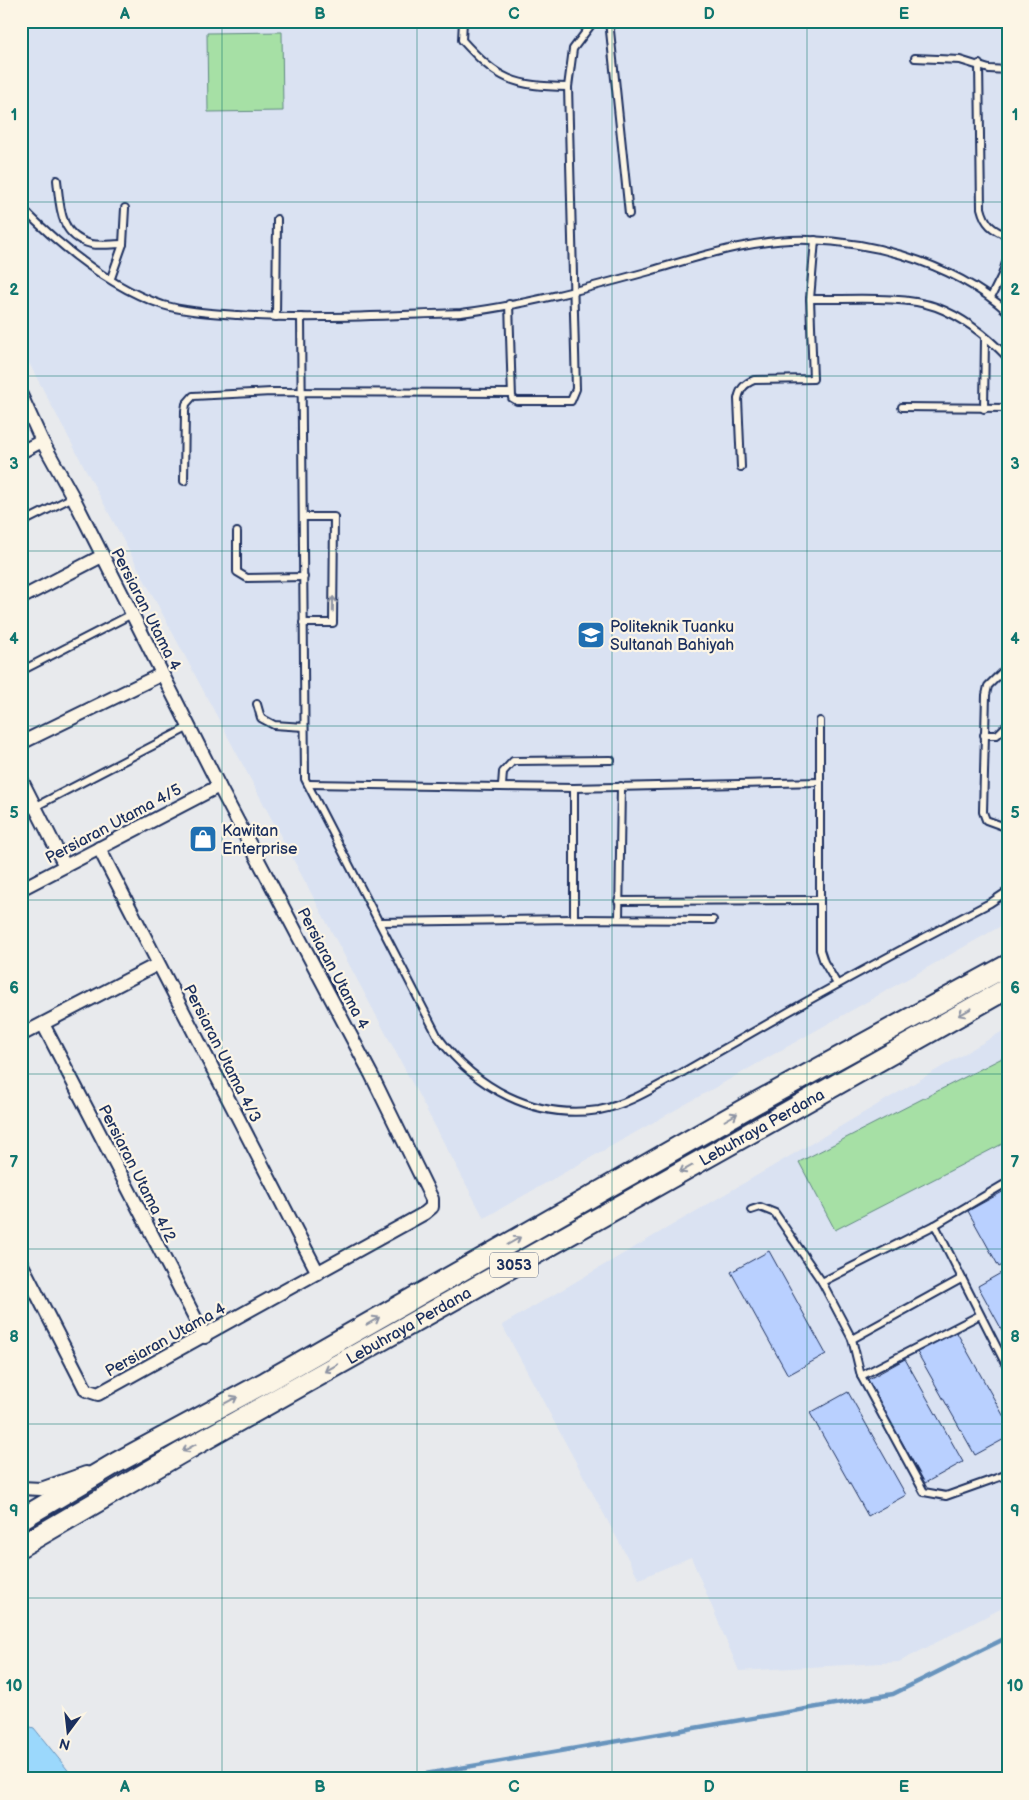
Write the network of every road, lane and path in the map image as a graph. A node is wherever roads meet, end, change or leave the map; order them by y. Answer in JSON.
{"nodes":[{"id":1,"x":463,"y":21,"type":"edge"},
{"id":2,"x":594,"y":21,"type":"edge"},
{"id":3,"x":609,"y":21,"type":"edge"},
{"id":4,"x":915,"y":58,"type":"dead end"},
{"id":5,"x":979,"y":64,"type":"junction"},
{"id":6,"x":1008,"y":70,"type":"edge"},
{"id":7,"x":568,"y":87,"type":"junction"},
{"id":8,"x":57,"y":180,"type":"dead end"},
{"id":9,"x":21,"y":207,"type":"edge"},
{"id":10,"x":125,"y":208,"type":"dead end"},
{"id":11,"x":629,"y":214,"type":"dead end"},
{"id":12,"x":277,"y":219,"type":"dead end"},
{"id":13,"x":1008,"y":236,"type":"edge"},
{"id":14,"x":815,"y":240,"type":"junction"},
{"id":15,"x":123,"y":244,"type":"junction"},
{"id":16,"x":1008,"y":256,"type":"edge"},
{"id":17,"x":111,"y":278,"type":"junction"},
{"id":18,"x":574,"y":292,"type":"junction"},
{"id":19,"x":991,"y":297,"type":"junction"},
{"id":20,"x":810,"y":299,"type":"junction"},
{"id":21,"x":509,"y":304,"type":"junction"},
{"id":22,"x":1008,"y":312,"type":"edge"},
{"id":23,"x":276,"y":317,"type":"junction"},
{"id":24,"x":301,"y":317,"type":"junction"},
{"id":25,"x":985,"y":338,"type":"junction"},
{"id":26,"x":1008,"y":358,"type":"edge"},
{"id":27,"x":302,"y":393,"type":"junction"},
{"id":28,"x":511,"y":393,"type":"junction"},
{"id":29,"x":21,"y":395,"type":"edge"},
{"id":30,"x":902,"y":407,"type":"dead end"},
{"id":31,"x":984,"y":408,"type":"junction"},
{"id":32,"x":1008,"y":408,"type":"edge"},
{"id":33,"x":42,"y":441,"type":"junction"},
{"id":34,"x":21,"y":452,"type":"edge"},
{"id":35,"x":741,"y":467,"type":"dead end"},
{"id":36,"x":184,"y":481,"type":"dead end"},
{"id":37,"x":73,"y":497,"type":"junction"},
{"id":38,"x":303,"y":517,"type":"junction"},
{"id":39,"x":21,"y":523,"type":"edge"},
{"id":40,"x":237,"y":532,"type":"dead end"},
{"id":41,"x":102,"y":556,"type":"junction"},
{"id":42,"x":304,"y":577,"type":"junction"},
{"id":43,"x":21,"y":598,"type":"edge"},
{"id":44,"x":132,"y":614,"type":"junction"},
{"id":45,"x":303,"y":623,"type":"junction"},
{"id":46,"x":1008,"y":666,"type":"edge"},
{"id":47,"x":21,"y":671,"type":"edge"},
{"id":48,"x":162,"y":674,"type":"junction"},
{"id":49,"x":257,"y":704,"type":"dead end"},
{"id":50,"x":820,"y":721,"type":"dead end"},
{"id":51,"x":1008,"y":724,"type":"edge"},
{"id":52,"x":304,"y":726,"type":"junction"},
{"id":53,"x":190,"y":727,"type":"junction"},
{"id":54,"x":984,"y":735,"type":"junction"},
{"id":55,"x":21,"y":743,"type":"edge"},
{"id":56,"x":611,"y":760,"type":"dead end"},
{"id":57,"x":21,"y":779,"type":"edge"},
{"id":58,"x":820,"y":782,"type":"junction"},
{"id":59,"x":308,"y":784,"type":"junction"},
{"id":60,"x":219,"y":786,"type":"junction"},
{"id":61,"x":502,"y":786,"type":"junction"},
{"id":62,"x":621,"y":786,"type":"junction"},
{"id":63,"x":574,"y":788,"type":"junction"},
{"id":64,"x":35,"y":807,"type":"junction"},
{"id":65,"x":21,"y":814,"type":"edge"},
{"id":66,"x":1008,"y":828,"type":"edge"},
{"id":67,"x":99,"y":848,"type":"junction"},
{"id":68,"x":66,"y":866,"type":"junction"},
{"id":69,"x":21,"y":889,"type":"edge"},
{"id":70,"x":1008,"y":891,"type":"edge"},
{"id":71,"x":820,"y":900,"type":"junction"},
{"id":72,"x":618,"y":901,"type":"junction"},
{"id":73,"x":574,"y":918,"type":"junction"},
{"id":74,"x":620,"y":919,"type":"junction"},
{"id":75,"x":714,"y":920,"type":"dead end"},
{"id":76,"x":380,"y":922,"type":"junction"},
{"id":77,"x":158,"y":964,"type":"junction"},
{"id":78,"x":1008,"y":965,"type":"edge"},
{"id":79,"x":837,"y":984,"type":"junction"},
{"id":80,"x":1008,"y":988,"type":"edge"},
{"id":81,"x":43,"y":1024,"type":"junction"},
{"id":82,"x":21,"y":1035,"type":"edge"},
{"id":83,"x":1008,"y":1182,"type":"edge"},
{"id":84,"x":751,"y":1210,"type":"dead end"},
{"id":85,"x":935,"y":1225,"type":"junction"},
{"id":86,"x":21,"y":1263,"type":"edge"},
{"id":87,"x":318,"y":1273,"type":"junction"},
{"id":88,"x":961,"y":1279,"type":"junction"},
{"id":89,"x":822,"y":1282,"type":"junction"},
{"id":90,"x":980,"y":1315,"type":"junction"},
{"id":91,"x":205,"y":1337,"type":"junction"},
{"id":92,"x":852,"y":1339,"type":"junction"},
{"id":93,"x":1008,"y":1369,"type":"edge"},
{"id":94,"x":861,"y":1376,"type":"junction"},
{"id":95,"x":116,"y":1463,"type":"junction"},
{"id":96,"x":1008,"y":1474,"type":"edge"},
{"id":97,"x":21,"y":1488,"type":"edge"},
{"id":98,"x":21,"y":1519,"type":"edge"},
{"id":99,"x":21,"y":1546,"type":"edge"}],
"edges":[{"from":1,"to":7,"type":"lane"},
{"from":2,"to":7,"type":"lane"},
{"from":3,"to":11,"type":"lane"},
{"from":4,"to":5,"type":"lane"},
{"from":5,"to":6,"type":"lane"},
{"from":5,"to":13,"type":"lane"},
{"from":7,"to":18,"type":"lane"},
{"from":8,"to":15,"type":"lane"},
{"from":9,"to":17,"type":"lane"},
{"from":10,"to":15,"type":"lane"},
{"from":12,"to":23,"type":"lane"},
{"from":14,"to":18,"type":"lane"},
{"from":14,"to":19,"type":"lane"},
{"from":14,"to":20,"type":"lane"},
{"from":15,"to":17,"type":"lane"},
{"from":16,"to":19,"type":"lane"},
{"from":17,"to":23,"type":"lane"},
{"from":18,"to":21,"type":"lane"},
{"from":18,"to":28,"type":"lane"},
{"from":19,"to":22,"type":"lane"},
{"from":20,"to":25,"type":"lane"},
{"from":20,"to":35,"type":"lane"},
{"from":21,"to":24,"type":"lane"},
{"from":21,"to":28,"type":"lane"},
{"from":23,"to":24,"type":"lane"},
{"from":24,"to":27,"type":"lane"},
{"from":25,"to":26,"type":"lane"},
{"from":25,"to":31,"type":"lane"},
{"from":27,"to":28,"type":"lane"},
{"from":27,"to":36,"type":"lane"},
{"from":27,"to":38,"type":"lane"},
{"from":29,"to":33,"type":"street","name":"Persiaran Utama 4"},
{"from":30,"to":31,"type":"lane"},
{"from":31,"to":32,"type":"lane"},
{"from":33,"to":34,"type":"street"},
{"from":33,"to":37,"type":"street","name":"Persiaran Utama 4"},
{"from":37,"to":39,"type":"lane"},
{"from":37,"to":41,"type":"street","name":"Persiaran Utama 4"},
{"from":38,"to":42,"type":"lane"},
{"from":45,"to":38,"type":"lane","one_way":true},
{"from":40,"to":42,"type":"lane"},
{"from":41,"to":43,"type":"street"},
{"from":41,"to":44,"type":"street","name":"Persiaran Utama 4"},
{"from":42,"to":45,"type":"lane"},
{"from":44,"to":47,"type":"lane"},
{"from":44,"to":48,"type":"street","name":"Persiaran Utama 4"},
{"from":45,"to":52,"type":"lane"},
{"from":46,"to":54,"type":"lane"},
{"from":48,"to":53,"type":"street","name":"Persiaran Utama 4"},
{"from":48,"to":55,"type":"street"},
{"from":49,"to":52,"type":"lane"},
{"from":50,"to":58,"type":"lane"},
{"from":51,"to":54,"type":"lane"},
{"from":52,"to":59,"type":"lane"},
{"from":53,"to":60,"type":"street","name":"Persiaran Utama 4"},
{"from":53,"to":64,"type":"lane"},
{"from":54,"to":66,"type":"lane"},
{"from":56,"to":61,"type":"lane"},
{"from":57,"to":64,"type":"street"},
{"from":58,"to":62,"type":"lane"},
{"from":58,"to":71,"type":"lane"},
{"from":59,"to":61,"type":"lane"},
{"from":59,"to":76,"type":"lane"},
{"from":60,"to":67,"type":"street","name":"Persiaran Utama 4/5"},
{"from":60,"to":87,"type":"street","name":"Persiaran Utama 4"},
{"from":61,"to":63,"type":"lane"},
{"from":62,"to":63,"type":"lane"},
{"from":62,"to":72,"type":"lane"},
{"from":63,"to":73,"type":"lane"},
{"from":64,"to":65,"type":"lane"},
{"from":64,"to":68,"type":"street"},
{"from":67,"to":68,"type":"street","name":"Persiaran Utama 4/5"},
{"from":67,"to":77,"type":"street","name":"Persiaran Utama 4/3"},
{"from":68,"to":69,"type":"street","name":"Persiaran Utama 4/5"},
{"from":70,"to":79,"type":"lane"},
{"from":71,"to":72,"type":"lane"},
{"from":71,"to":79,"type":"lane"},
{"from":72,"to":74,"type":"lane"},
{"from":73,"to":74,"type":"lane"},
{"from":73,"to":76,"type":"lane"},
{"from":74,"to":75,"type":"lane"},
{"from":76,"to":79,"type":"lane"},
{"from":77,"to":81,"type":"street"},
{"from":77,"to":87,"type":"street","name":"Persiaran Utama 4/3"},
{"from":95,"to":78,"type":"main road","name":"Lebuhraya Perdana","number":"3053","one_way":true},
{"from":80,"to":99,"type":"main road","name":"Lebuhraya Perdana","number":"3053","one_way":true},
{"from":81,"to":82,"type":"street"},
{"from":81,"to":91,"type":"street","name":"Persiaran Utama 4/2"},
{"from":83,"to":85,"type":"lane"},
{"from":84,"to":89,"type":"lane"},
{"from":85,"to":88,"type":"lane"},
{"from":85,"to":89,"type":"lane"},
{"from":86,"to":91,"type":"street","name":"Persiaran Utama 4"},
{"from":87,"to":91,"type":"street","name":"Persiaran Utama 4"},
{"from":88,"to":90,"type":"lane"},
{"from":88,"to":92,"type":"lane"},
{"from":89,"to":92,"type":"lane"},
{"from":90,"to":93,"type":"lane"},
{"from":90,"to":94,"type":"lane"},
{"from":92,"to":94,"type":"lane"},
{"from":94,"to":96,"type":"lane"},
{"from":95,"to":97,"type":"street"},
{"from":95,"to":98,"type":"main road","name":"Lebuhraya Perdana","number":"3053"}]}
